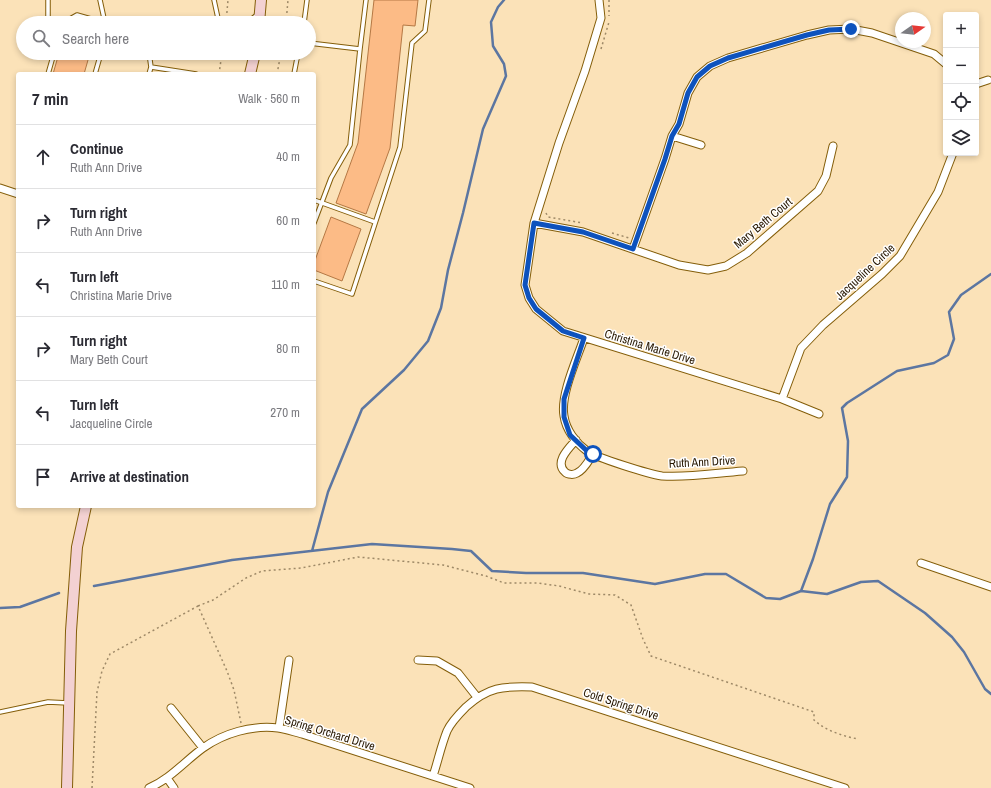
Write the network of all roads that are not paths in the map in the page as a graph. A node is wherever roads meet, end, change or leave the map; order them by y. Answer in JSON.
{"nodes":[{"id":1,"x":48,"y":0,"type":"edge"},
{"id":2,"x":100,"y":0,"type":"edge"},
{"id":3,"x":214,"y":0,"type":"edge"},
{"id":4,"x":261,"y":0,"type":"edge"},
{"id":5,"x":307,"y":0,"type":"edge"},
{"id":6,"x":366,"y":0,"type":"edge"},
{"id":7,"x":429,"y":0,"type":"edge"},
{"id":8,"x":599,"y":0,"type":"edge"},
{"id":9,"x":260,"y":12,"type":"junction"},
{"id":10,"x":48,"y":16,"type":"edge"},
{"id":11,"x":103,"y":16,"type":"edge"},
{"id":12,"x":217,"y":16,"type":"edge"},
{"id":13,"x":255,"y":16,"type":"edge"},
{"id":14,"x":260,"y":16,"type":"edge"},
{"id":15,"x":305,"y":16,"type":"edge"},
{"id":16,"x":316,"y":44,"type":"edge"},
{"id":17,"x":360,"y":49,"type":"junction"},
{"id":18,"x":52,"y":60,"type":"edge"},
{"id":19,"x":99,"y":60,"type":"edge"},
{"id":20,"x":150,"y":60,"type":"edge"},
{"id":21,"x":252,"y":60,"type":"edge"},
{"id":22,"x":297,"y":60,"type":"edge"},
{"id":23,"x":943,"y":62,"type":"edge"},
{"id":24,"x":151,"y":67,"type":"junction"},
{"id":25,"x":49,"y":72,"type":"edge"},
{"id":26,"x":96,"y":72,"type":"edge"},
{"id":27,"x":150,"y":72,"type":"edge"},
{"id":28,"x":169,"y":72,"type":"edge"},
{"id":29,"x":250,"y":72,"type":"edge"},
{"id":30,"x":294,"y":72,"type":"edge"},
{"id":31,"x":988,"y":80,"type":"dead end"},
{"id":32,"x":979,"y":83,"type":"edge"},
{"id":33,"x":672,"y":136,"type":"junction"},
{"id":34,"x":701,"y":145,"type":"dead end"},
{"id":35,"x":834,"y":146,"type":"dead end"},
{"id":36,"x":952,"y":156,"type":"edge"},
{"id":37,"x":0,"y":188,"type":"edge"},
{"id":38,"x":16,"y":193,"type":"edge"},
{"id":39,"x":316,"y":201,"type":"edge"},
{"id":40,"x":321,"y":204,"type":"junction"},
{"id":41,"x":316,"y":218,"type":"edge"},
{"id":42,"x":375,"y":222,"type":"junction"},
{"id":43,"x":534,"y":223,"type":"junction"},
{"id":44,"x":633,"y":249,"type":"junction"},
{"id":45,"x":316,"y":282,"type":"edge"},
{"id":46,"x":584,"y":338,"type":"junction"},
{"id":47,"x":782,"y":399,"type":"junction"},
{"id":48,"x":820,"y":414,"type":"dead end"},
{"id":49,"x":576,"y":440,"type":"junction"},
{"id":50,"x":593,"y":454,"type":"junction"},
{"id":51,"x":743,"y":471,"type":"dead end"},
{"id":52,"x":86,"y":508,"type":"edge"},
{"id":53,"x":921,"y":563,"type":"dead end"},
{"id":54,"x":991,"y":587,"type":"edge"},
{"id":55,"x":288,"y":660,"type":"dead end"},
{"id":56,"x":418,"y":660,"type":"dead end"},
{"id":57,"x":477,"y":697,"type":"junction"},
{"id":58,"x":69,"y":703,"type":"junction"},
{"id":59,"x":171,"y":708,"type":"dead end"},
{"id":60,"x":0,"y":712,"type":"edge"},
{"id":61,"x":279,"y":728,"type":"junction"},
{"id":62,"x":203,"y":748,"type":"junction"},
{"id":63,"x":433,"y":776,"type":"junction"},
{"id":64,"x":167,"y":778,"type":"junction"},
{"id":65,"x":67,"y":788,"type":"edge"},
{"id":66,"x":149,"y":788,"type":"edge"},
{"id":67,"x":174,"y":788,"type":"edge"},
{"id":68,"x":470,"y":788,"type":"edge"},
{"id":69,"x":845,"y":788,"type":"edge"}],
"edges":[{"from":1,"to":10,"type":"lane"},
{"from":2,"to":11,"type":"lane"},
{"from":3,"to":12,"type":"lane"},
{"from":4,"to":9,"type":"main road"},
{"from":5,"to":15,"type":"lane"},
{"from":6,"to":17,"type":"lane"},
{"from":7,"to":42,"type":"lane"},
{"from":8,"to":43,"type":"street","name":"Christina Marie Drive"},
{"from":9,"to":13,"type":"lane"},
{"from":9,"to":14,"type":"main road"},
{"from":16,"to":17,"type":"lane"},
{"from":17,"to":40,"type":"lane"},
{"from":18,"to":25,"type":"lane"},
{"from":19,"to":26,"type":"lane"},
{"from":20,"to":24,"type":"lane"},
{"from":21,"to":29,"type":"main road"},
{"from":22,"to":30,"type":"lane"},
{"from":23,"to":33,"type":"street"},
{"from":24,"to":27,"type":"lane"},
{"from":24,"to":28,"type":"lane"},
{"from":31,"to":32,"type":"street"},
{"from":33,"to":34,"type":"street"},
{"from":33,"to":44,"type":"street"},
{"from":35,"to":44,"type":"street","name":"Mary Beth Court"},
{"from":36,"to":47,"type":"street","name":"Jacqueline Circle"},
{"from":37,"to":38,"type":"street"},
{"from":39,"to":40,"type":"lane"},
{"from":40,"to":41,"type":"lane"},
{"from":40,"to":42,"type":"lane"},
{"from":42,"to":45,"type":"lane"},
{"from":43,"to":44,"type":"street","name":"Mary Beth Court"},
{"from":43,"to":46,"type":"street","name":"Christina Marie Drive"},
{"from":46,"to":47,"type":"street","name":"Christina Marie Drive"},
{"from":46,"to":49,"type":"street","name":"Ruth Ann Drive"},
{"from":47,"to":48,"type":"street","name":"Christina Marie Drive"},
{"from":49,"to":50,"type":"street","name":"Ruth Ann Drive"},
{"from":49,"to":50,"type":"street"},
{"from":50,"to":51,"type":"street","name":"Ruth Ann Drive"},
{"from":52,"to":58,"type":"main road"},
{"from":53,"to":54,"type":"street"},
{"from":55,"to":61,"type":"street"},
{"from":56,"to":57,"type":"street"},
{"from":57,"to":63,"type":"street","name":"Cold Spring Drive"},
{"from":57,"to":69,"type":"street","name":"Cold Spring Drive"},
{"from":58,"to":60,"type":"lane"},
{"from":58,"to":65,"type":"main road"},
{"from":59,"to":62,"type":"street"},
{"from":61,"to":62,"type":"street","name":"Spring Orchard Drive"},
{"from":61,"to":63,"type":"street","name":"Spring Orchard Drive"},
{"from":62,"to":64,"type":"street","name":"Spring Orchard Drive"},
{"from":63,"to":68,"type":"street","name":"Spring Orchard Drive"},
{"from":64,"to":66,"type":"street","name":"Spring Orchard Drive"},
{"from":64,"to":67,"type":"street"}]}
